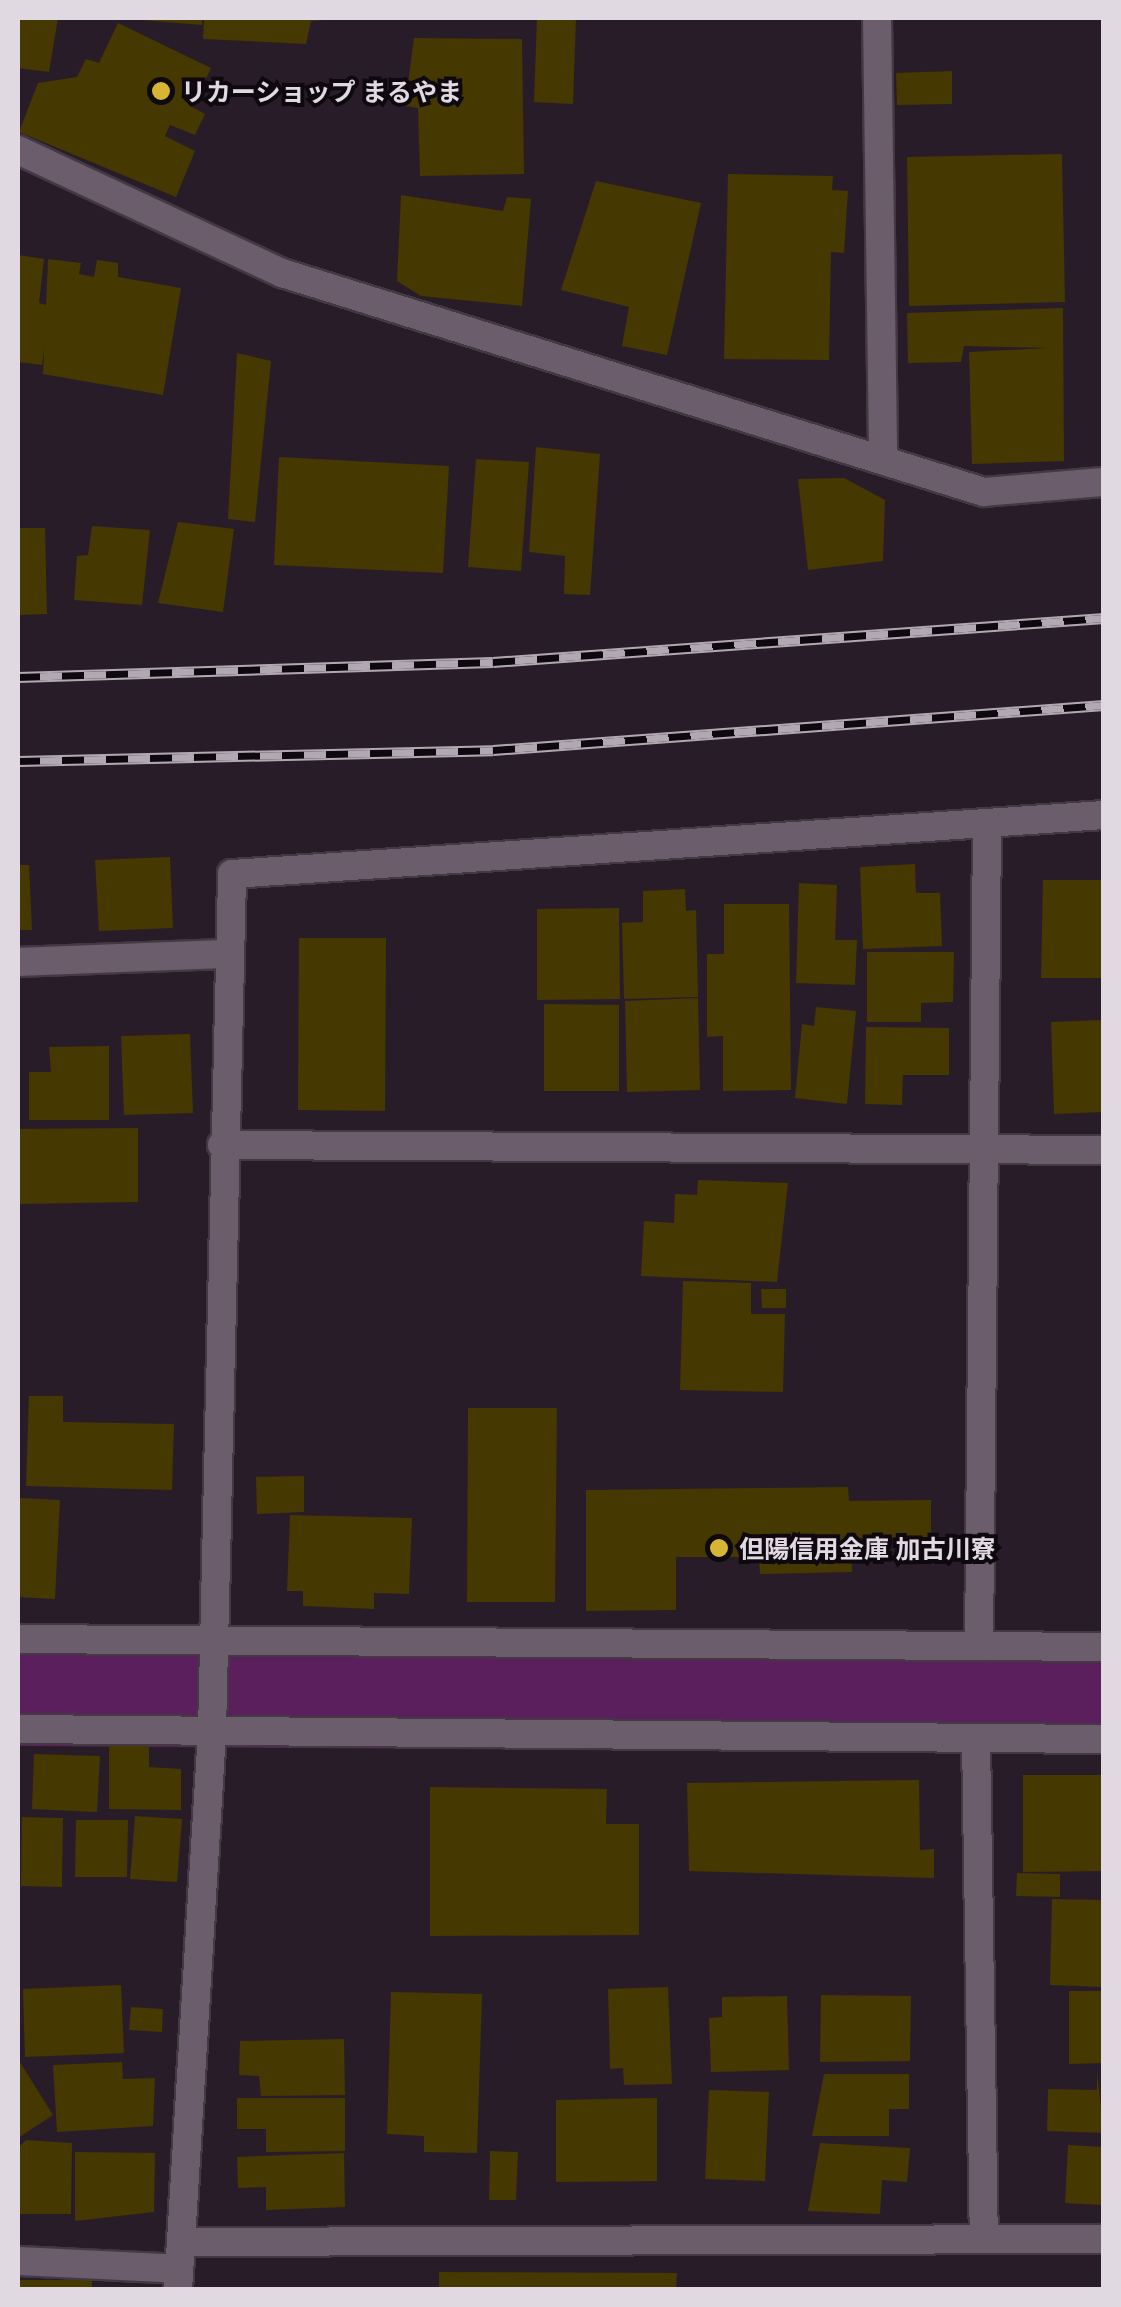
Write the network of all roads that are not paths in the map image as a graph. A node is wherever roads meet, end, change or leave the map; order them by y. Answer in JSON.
{"nodes":[{"id":1,"x":877,"y":18,"type":"edge"},
{"id":2,"x":18,"y":150,"type":"edge"},
{"id":3,"x":883,"y":460,"type":"junction"},
{"id":4,"x":1104,"y":482,"type":"edge"},
{"id":5,"x":1104,"y":815,"type":"edge"},
{"id":6,"x":986,"y":829,"type":"junction"},
{"id":7,"x":229,"y":954,"type":"junction"},
{"id":8,"x":18,"y":962,"type":"edge"},
{"id":9,"x":222,"y":1144,"type":"junction"},
{"id":10,"x":982,"y":1149,"type":"junction"},
{"id":11,"x":1104,"y":1150,"type":"edge"},
{"id":12,"x":18,"y":1639,"type":"edge"},
{"id":13,"x":979,"y":1646,"type":"junction"},
{"id":14,"x":1104,"y":1647,"type":"edge"},
{"id":15,"x":212,"y":1652,"type":"junction"},
{"id":16,"x":212,"y":1723,"type":"junction"},
{"id":17,"x":18,"y":1729,"type":"edge"},
{"id":18,"x":976,"y":1738,"type":"junction"},
{"id":19,"x":1104,"y":1739,"type":"edge"},
{"id":20,"x":984,"y":2237,"type":"junction"},
{"id":21,"x":1104,"y":2239,"type":"edge"},
{"id":22,"x":18,"y":2261,"type":"edge"},
{"id":23,"x":180,"y":2267,"type":"edge"}],
"edges":[{"from":1,"to":3,"type":"street"},
{"from":2,"to":3,"type":"street"},
{"from":3,"to":4,"type":"street"},
{"from":5,"to":6,"type":"street"},
{"from":6,"to":7,"type":"street"},
{"from":6,"to":10,"type":"street"},
{"from":7,"to":8,"type":"street"},
{"from":7,"to":9,"type":"street"},
{"from":9,"to":10,"type":"street"},
{"from":9,"to":15,"type":"street"},
{"from":10,"to":11,"type":"street"},
{"from":10,"to":13,"type":"street"},
{"from":12,"to":15,"type":"street"},
{"from":13,"to":14,"type":"street"},
{"from":13,"to":15,"type":"street"},
{"from":15,"to":16,"type":"street"},
{"from":16,"to":17,"type":"street"},
{"from":16,"to":18,"type":"street"},
{"from":16,"to":23,"type":"street"},
{"from":18,"to":19,"type":"street"},
{"from":18,"to":20,"type":"street"},
{"from":20,"to":21,"type":"street"},
{"from":20,"to":23,"type":"street"},
{"from":22,"to":23,"type":"street"}]}
